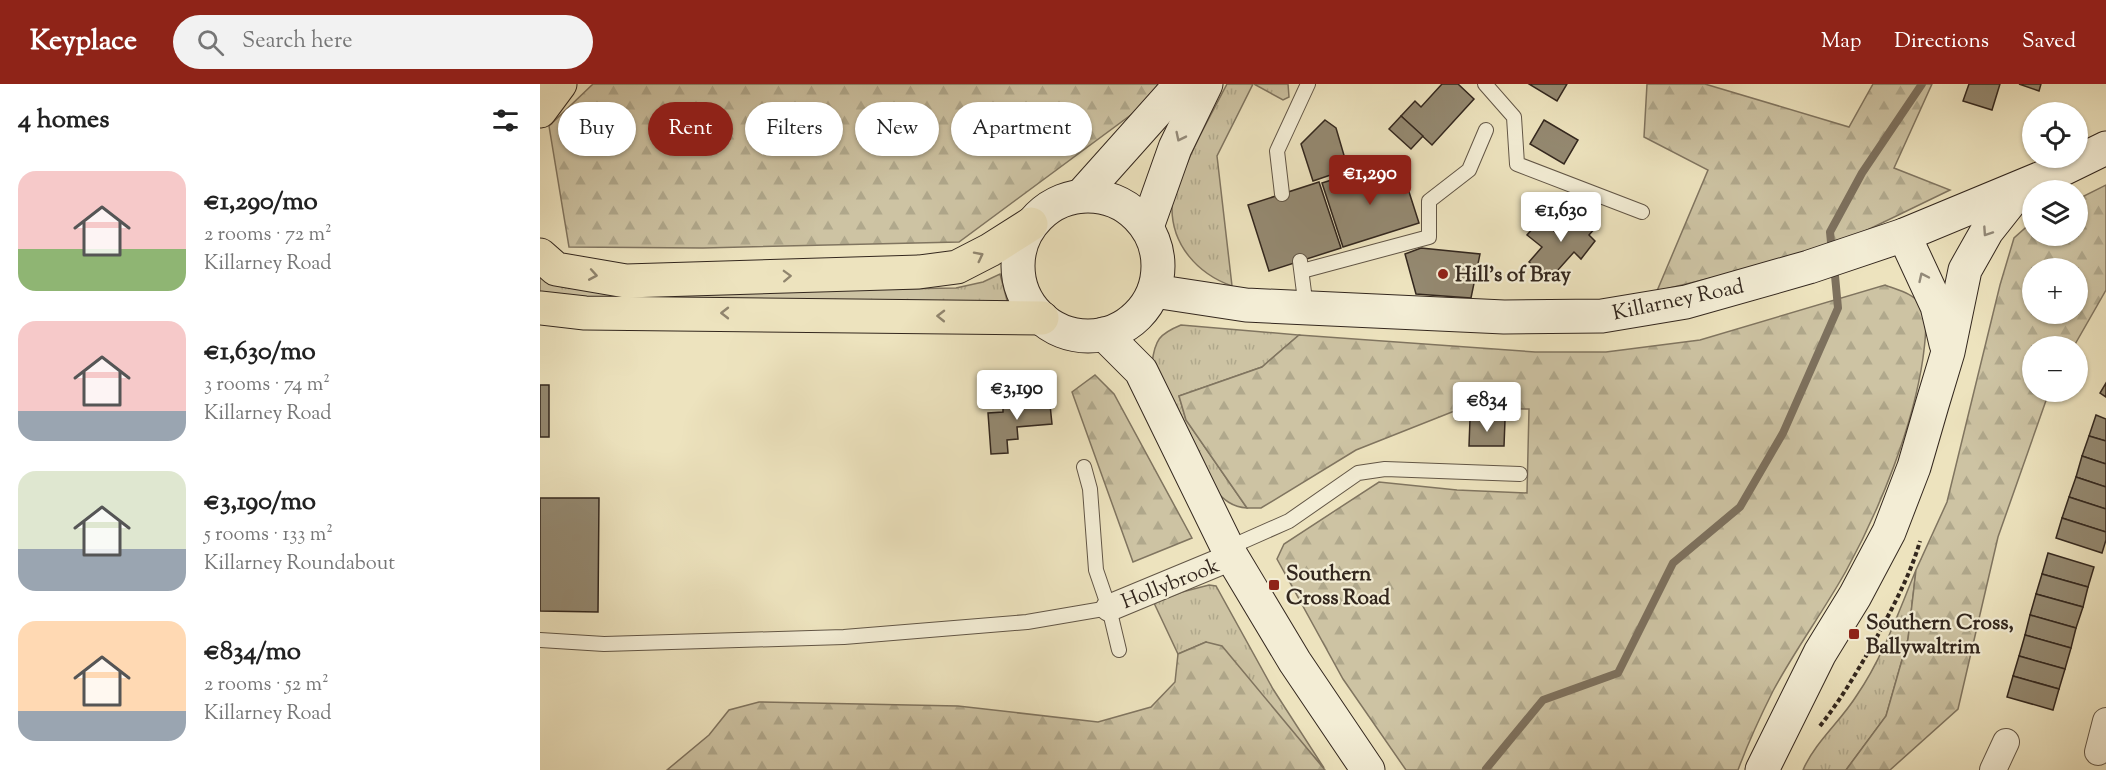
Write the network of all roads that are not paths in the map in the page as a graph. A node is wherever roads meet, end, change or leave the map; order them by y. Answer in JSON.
{"nodes":[{"id":1,"x":560,"y":84,"type":"edge"},
{"id":2,"x":1181,"y":84,"type":"edge"},
{"id":3,"x":1206,"y":84,"type":"edge"},
{"id":4,"x":1308,"y":84,"type":"edge"},
{"id":5,"x":1485,"y":84,"type":"edge"},
{"id":6,"x":540,"y":111,"type":"edge"},
{"id":7,"x":1486,"y":130,"type":"dead end"},
{"id":8,"x":2106,"y":148,"type":"edge"},
{"id":9,"x":2036,"y":180,"type":"edge"},
{"id":10,"x":2022,"y":186,"type":"edge"},
{"id":11,"x":2022,"y":187,"type":"edge"},
{"id":12,"x":1282,"y":194,"type":"dead end"},
{"id":13,"x":1082,"y":196,"type":"junction"},
{"id":14,"x":1642,"y":212,"type":"dead end"},
{"id":15,"x":1031,"y":224,"type":"junction"},
{"id":16,"x":1147,"y":227,"type":"junction"},
{"id":17,"x":1904,"y":235,"type":"junction"},
{"id":18,"x":540,"y":255,"type":"edge"},
{"id":19,"x":1145,"y":304,"type":"junction"},
{"id":20,"x":540,"y":308,"type":"edge"},
{"id":21,"x":1306,"y":308,"type":"junction"},
{"id":22,"x":1042,"y":318,"type":"junction"},
{"id":23,"x":1104,"y":334,"type":"junction"},
{"id":24,"x":1948,"y":352,"type":"junction"},
{"id":25,"x":1141,"y":371,"type":"junction"},
{"id":26,"x":1084,"y":467,"type":"dead end"},
{"id":27,"x":1520,"y":474,"type":"dead end"},
{"id":28,"x":1230,"y":553,"type":"junction"},
{"id":29,"x":1108,"y":608,"type":"junction"},
{"id":30,"x":540,"y":640,"type":"edge"},
{"id":31,"x":1119,"y":651,"type":"dead end"},
{"id":32,"x":2106,"y":724,"type":"edge"},
{"id":33,"x":2006,"y":742,"type":"dead end"},
{"id":34,"x":2098,"y":752,"type":"dead end"},
{"id":35,"x":1368,"y":770,"type":"edge"},
{"id":36,"x":1762,"y":770,"type":"edge"},
{"id":37,"x":1993,"y":770,"type":"edge"}],
"edges":[{"from":1,"to":6,"type":"highway"},
{"from":2,"to":13,"type":"main road"},
{"from":3,"to":16,"type":"main road","one_way":true},
{"from":4,"to":12,"type":"lane"},
{"from":5,"to":14,"type":"lane"},
{"from":7,"to":21,"type":"lane"},
{"from":8,"to":9,"type":"main road","name":"Killarney Road"},
{"from":10,"to":17,"type":"main road","name":"Killarney Road"},
{"from":11,"to":24,"type":"main road","one_way":true},
{"from":13,"to":15,"type":"main road"},
{"from":13,"to":16,"type":"main road"},
{"from":18,"to":15,"type":"highway","one_way":true},
{"from":15,"to":22,"type":"main road"},
{"from":16,"to":19,"type":"main road"},
{"from":17,"to":21,"type":"main road","name":"Killarney Road"},
{"from":24,"to":17,"type":"main road","one_way":true},
{"from":19,"to":21,"type":"main road","name":"Killarney Road"},
{"from":19,"to":23,"type":"main road"},
{"from":19,"to":25,"type":"main road"},
{"from":22,"to":20,"type":"highway","one_way":true},
{"from":22,"to":23,"type":"main road"},
{"from":23,"to":25,"type":"main road"},
{"from":24,"to":36,"type":"main road"},
{"from":25,"to":28,"type":"main road"},
{"from":26,"to":29,"type":"lane"},
{"from":27,"to":28,"type":"lane"},
{"from":28,"to":29,"type":"street","name":"Hollybrook"},
{"from":28,"to":35,"type":"main road"},
{"from":29,"to":30,"type":"lane"},
{"from":29,"to":31,"type":"lane"},
{"from":32,"to":34,"type":"street"},
{"from":33,"to":37,"type":"street"}]}
